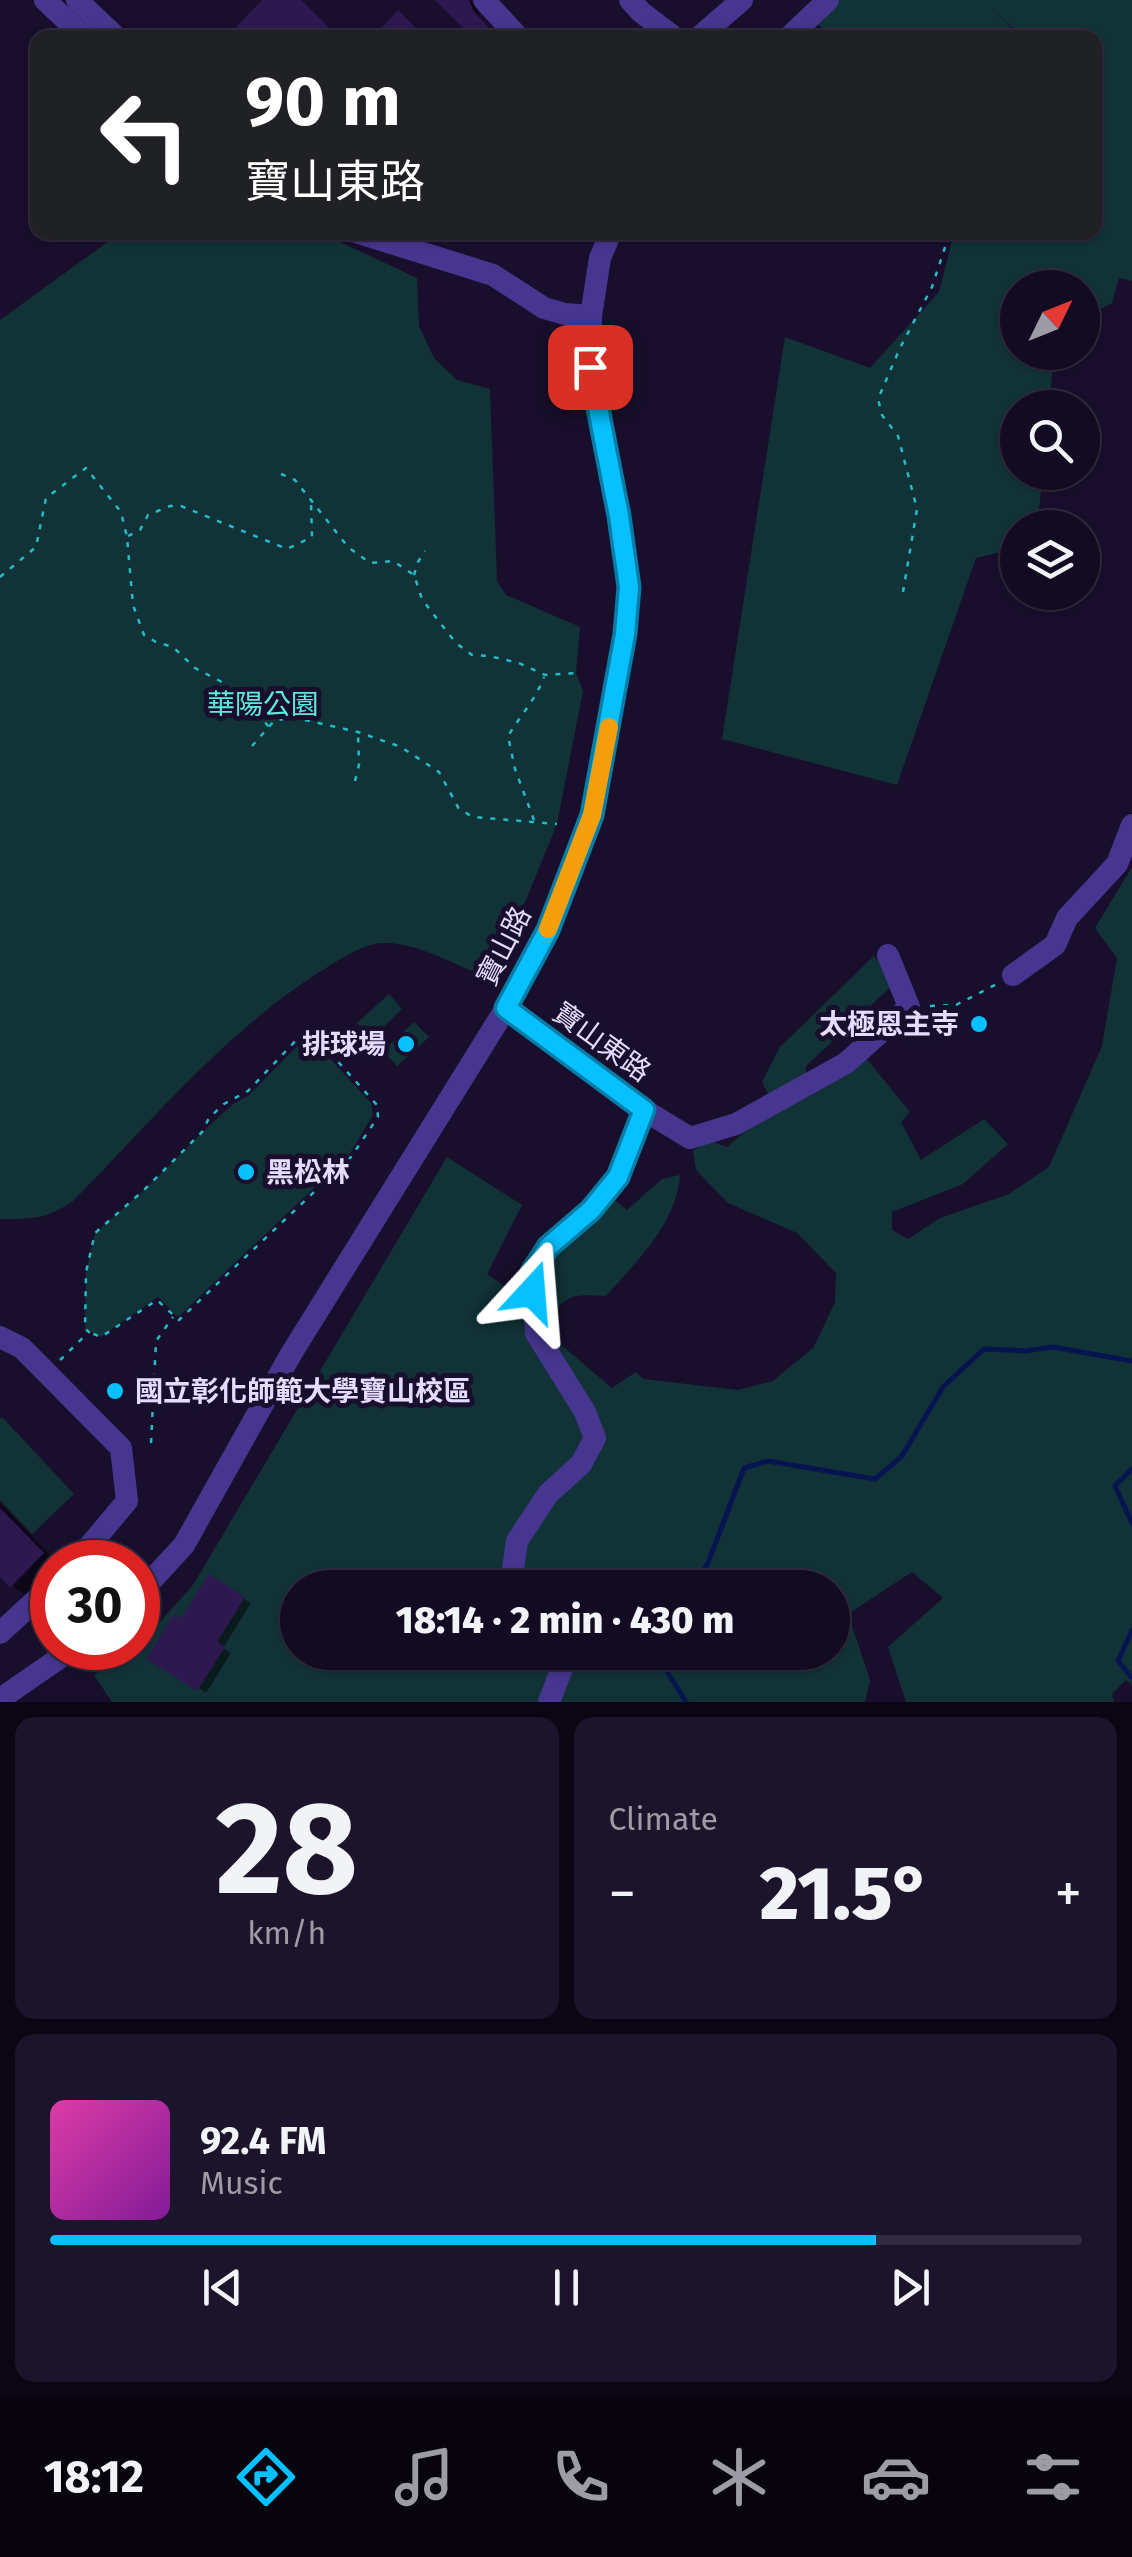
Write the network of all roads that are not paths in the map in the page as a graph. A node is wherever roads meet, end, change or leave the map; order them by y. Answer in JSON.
{"nodes":[{"id":1,"x":45,"y":0,"type":"edge"},
{"id":2,"x":77,"y":0,"type":"edge"},
{"id":3,"x":484,"y":0,"type":"edge"},
{"id":4,"x":630,"y":0,"type":"edge"},
{"id":5,"x":742,"y":0,"type":"edge"},
{"id":6,"x":828,"y":0,"type":"edge"},
{"id":7,"x":76,"y":30,"type":"edge"},
{"id":8,"x":109,"y":30,"type":"edge"},
{"id":9,"x":512,"y":30,"type":"edge"},
{"id":10,"x":665,"y":30,"type":"edge"},
{"id":11,"x":707,"y":30,"type":"edge"},
{"id":12,"x":796,"y":30,"type":"edge"},
{"id":13,"x":381,"y":240,"type":"edge"},
{"id":14,"x":608,"y":240,"type":"edge"},
{"id":15,"x":590,"y":316,"type":"junction"},
{"id":16,"x":1132,"y":826,"type":"edge"},
{"id":17,"x":888,"y":955,"type":"dead end"},
{"id":18,"x":1013,"y":976,"type":"road end"},
{"id":19,"x":506,"y":1008,"type":"junction"},
{"id":20,"x":644,"y":1110,"type":"junction"},
{"id":21,"x":0,"y":1337,"type":"edge"},
{"id":22,"x":94,"y":1540,"type":"edge"},
{"id":23,"x":513,"y":1570,"type":"edge"},
{"id":24,"x":160,"y":1571,"type":"edge"},
{"id":25,"x":30,"y":1605,"type":"edge"},
{"id":26,"x":0,"y":1633,"type":"edge"},
{"id":27,"x":42,"y":1670,"type":"edge"},
{"id":28,"x":560,"y":1670,"type":"edge"},
{"id":29,"x":0,"y":1699,"type":"edge"},
{"id":30,"x":549,"y":1702,"type":"edge"}],
"edges":[{"from":1,"to":7,"type":"street"},
{"from":2,"to":8,"type":"street"},
{"from":3,"to":9,"type":"street"},
{"from":4,"to":10,"type":"street"},
{"from":5,"to":11,"type":"street"},
{"from":6,"to":12,"type":"street"},
{"from":13,"to":15,"type":"street"},
{"from":14,"to":15,"type":"street","name":"寶山路"},
{"from":15,"to":19,"type":"street","name":"寶山路"},
{"from":16,"to":18,"type":"street"},
{"from":17,"to":20,"type":"street"},
{"from":19,"to":20,"type":"street","name":"寶山東路"},
{"from":19,"to":24,"type":"street","name":"寶山路"},
{"from":20,"to":23,"type":"street","name":"寶山東路"},
{"from":21,"to":22,"type":"street"},
{"from":25,"to":26,"type":"street"},
{"from":27,"to":29,"type":"street"},
{"from":28,"to":30,"type":"street"}]}
